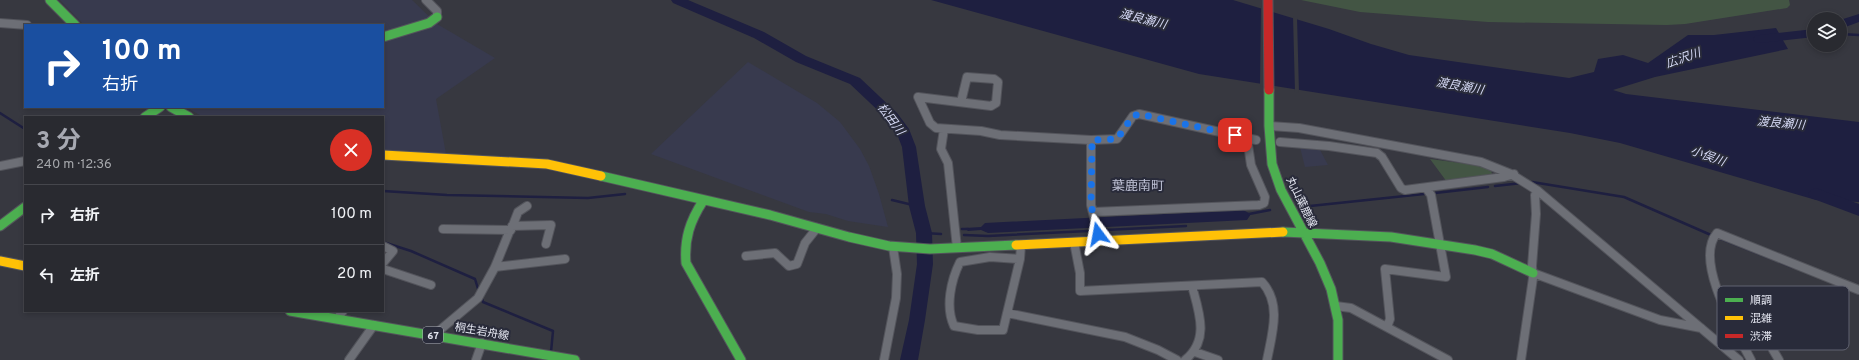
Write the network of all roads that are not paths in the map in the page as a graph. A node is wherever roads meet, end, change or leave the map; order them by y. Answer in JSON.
{"nodes":[{"id":1,"x":50,"y":0,"type":"edge"},
{"id":2,"x":426,"y":0,"type":"edge"},
{"id":3,"x":1268,"y":0,"type":"edge"},
{"id":4,"x":437,"y":17,"type":"joint"},
{"id":5,"x":0,"y":23,"type":"edge"},
{"id":6,"x":73,"y":24,"type":"edge"},
{"id":7,"x":24,"y":25,"type":"edge"},
{"id":8,"x":384,"y":37,"type":"edge"},
{"id":9,"x":961,"y":102,"type":"junction"},
{"id":10,"x":158,"y":108,"type":"edge"},
{"id":11,"x":173,"y":108,"type":"edge"},
{"id":12,"x":146,"y":116,"type":"edge"},
{"id":13,"x":187,"y":116,"type":"edge"},
{"id":14,"x":1269,"y":122,"type":"junction"},
{"id":15,"x":944,"y":129,"type":"junction"},
{"id":16,"x":1247,"y":138,"type":"junction"},
{"id":17,"x":1092,"y":140,"type":"junction"},
{"id":18,"x":1256,"y":140,"type":"dead end"},
{"id":19,"x":1280,"y":142,"type":"dead end"},
{"id":20,"x":384,"y":155,"type":"edge"},
{"id":21,"x":24,"y":161,"type":"edge"},
{"id":22,"x":0,"y":166,"type":"edge"},
{"id":23,"x":1514,"y":174,"type":"junction"},
{"id":24,"x":1426,"y":188,"type":"junction"},
{"id":25,"x":1538,"y":191,"type":"junction"},
{"id":26,"x":703,"y":201,"type":"junction"},
{"id":27,"x":527,"y":206,"type":"dead end"},
{"id":28,"x":24,"y":208,"type":"edge"},
{"id":29,"x":1094,"y":215,"type":"junction"},
{"id":30,"x":0,"y":226,"type":"edge"},
{"id":31,"x":511,"y":228,"type":"junction"},
{"id":32,"x":817,"y":228,"type":"junction"},
{"id":33,"x":443,"y":229,"type":"dead end"},
{"id":34,"x":1303,"y":232,"type":"junction"},
{"id":35,"x":1100,"y":241,"type":"junction"},
{"id":36,"x":1074,"y":242,"type":"junction"},
{"id":37,"x":546,"y":244,"type":"dead end"},
{"id":38,"x":1439,"y":244,"type":"junction"},
{"id":39,"x":1021,"y":245,"type":"junction"},
{"id":40,"x":384,"y":246,"type":"edge"},
{"id":41,"x":895,"y":248,"type":"junction"},
{"id":42,"x":957,"y":248,"type":"junction"},
{"id":43,"x":746,"y":256,"type":"dead end"},
{"id":44,"x":565,"y":259,"type":"dead end"},
{"id":45,"x":1020,"y":259,"type":"junction"},
{"id":46,"x":0,"y":261,"type":"edge"},
{"id":47,"x":384,"y":262,"type":"edge"},
{"id":48,"x":24,"y":266,"type":"edge"},
{"id":49,"x":496,"y":267,"type":"junction"},
{"id":50,"x":384,"y":270,"type":"edge"},
{"id":51,"x":1533,"y":273,"type":"junction"},
{"id":52,"x":431,"y":285,"type":"dead end"},
{"id":53,"x":1192,"y":286,"type":"junction"},
{"id":54,"x":1859,"y":290,"type":"edge"},
{"id":55,"x":1717,"y":292,"type":"edge"},
{"id":56,"x":1336,"y":306,"type":"junction"},
{"id":57,"x":296,"y":312,"type":"edge"},
{"id":58,"x":342,"y":312,"type":"edge"},
{"id":59,"x":1007,"y":313,"type":"junction"},
{"id":60,"x":337,"y":319,"type":"junction"},
{"id":61,"x":374,"y":325,"type":"junction"},
{"id":62,"x":1387,"y":327,"type":"junction"},
{"id":63,"x":1701,"y":328,"type":"junction"},
{"id":64,"x":434,"y":335,"type":"junction"},
{"id":65,"x":1717,"y":341,"type":"edge"},
{"id":66,"x":482,"y":343,"type":"junction"},
{"id":67,"x":1727,"y":350,"type":"edge"},
{"id":68,"x":1746,"y":350,"type":"edge"},
{"id":69,"x":1773,"y":350,"type":"dead end"},
{"id":70,"x":1195,"y":352,"type":"junction"},
{"id":71,"x":349,"y":360,"type":"edge"},
{"id":72,"x":476,"y":360,"type":"edge"},
{"id":73,"x":575,"y":360,"type":"edge"},
{"id":74,"x":741,"y":360,"type":"edge"},
{"id":75,"x":884,"y":360,"type":"edge"},
{"id":76,"x":1177,"y":360,"type":"edge"},
{"id":77,"x":1185,"y":360,"type":"edge"},
{"id":78,"x":1218,"y":360,"type":"edge"},
{"id":79,"x":1267,"y":360,"type":"edge"},
{"id":80,"x":1338,"y":360,"type":"edge"},
{"id":81,"x":1448,"y":360,"type":"edge"},
{"id":82,"x":1521,"y":360,"type":"edge"},
{"id":83,"x":1739,"y":360,"type":"edge"},
{"id":84,"x":1751,"y":360,"type":"edge"},
{"id":85,"x":1779,"y":360,"type":"edge"}],
"edges":[{"from":1,"to":6,"type":"street"},
{"from":2,"to":4,"type":"street"},
{"from":3,"to":14,"type":"street","name":"丸山葉鹿線"},
{"from":4,"to":8,"type":"street"},
{"from":5,"to":7,"type":"street"},
{"from":9,"to":9,"type":"street"},
{"from":9,"to":15,"type":"street"},
{"from":10,"to":12,"type":"street"},
{"from":11,"to":13,"type":"street"},
{"from":14,"to":23,"type":"street"},
{"from":14,"to":34,"type":"street","name":"丸山葉鹿線"},
{"from":15,"to":17,"type":"street"},
{"from":15,"to":42,"type":"street"},
{"from":16,"to":17,"type":"street"},
{"from":16,"to":18,"type":"street"},
{"from":16,"to":29,"type":"street"},
{"from":17,"to":29,"type":"street"},
{"from":19,"to":24,"type":"street"},
{"from":20,"to":26,"type":"street"},
{"from":21,"to":22,"type":"street"},
{"from":23,"to":24,"type":"street"},
{"from":23,"to":25,"type":"street"},
{"from":24,"to":38,"type":"street"},
{"from":25,"to":51,"type":"street"},
{"from":25,"to":63,"type":"street"},
{"from":26,"to":32,"type":"street"},
{"from":26,"to":74,"type":"street"},
{"from":27,"to":31,"type":"street"},
{"from":28,"to":30,"type":"street"},
{"from":29,"to":35,"type":"street"},
{"from":31,"to":33,"type":"street"},
{"from":31,"to":37,"type":"street"},
{"from":31,"to":49,"type":"street"},
{"from":32,"to":41,"type":"street"},
{"from":32,"to":43,"type":"street"},
{"from":34,"to":35,"type":"street"},
{"from":34,"to":38,"type":"street"},
{"from":34,"to":56,"type":"street","name":"丸山葉鹿線"},
{"from":35,"to":36,"type":"street"},
{"from":36,"to":39,"type":"street"},
{"from":36,"to":53,"type":"street"},
{"from":38,"to":51,"type":"street"},
{"from":38,"to":62,"type":"street"},
{"from":39,"to":42,"type":"street"},
{"from":39,"to":45,"type":"street"},
{"from":40,"to":47,"type":"street"},
{"from":41,"to":42,"type":"street"},
{"from":41,"to":75,"type":"street"},
{"from":44,"to":49,"type":"street"},
{"from":45,"to":59,"type":"street"},
{"from":45,"to":59,"type":"street"},
{"from":46,"to":48,"type":"street"},
{"from":49,"to":64,"type":"street"},
{"from":50,"to":52,"type":"street"},
{"from":51,"to":63,"type":"street"},
{"from":51,"to":82,"type":"street"},
{"from":53,"to":70,"type":"street"},
{"from":53,"to":79,"type":"street"},
{"from":54,"to":55,"type":"street"},
{"from":56,"to":62,"type":"street"},
{"from":56,"to":80,"type":"street","name":"丸山葉鹿線"},
{"from":57,"to":60,"type":"street","name":"桐生岩舟線","number":"67"},
{"from":58,"to":60,"type":"street"},
{"from":59,"to":76,"type":"street"},
{"from":60,"to":61,"type":"street","name":"桐生岩舟線","number":"67"},
{"from":61,"to":64,"type":"street","name":"桐生岩舟線","number":"67"},
{"from":61,"to":71,"type":"street"},
{"from":62,"to":81,"type":"street"},
{"from":63,"to":65,"type":"street"},
{"from":64,"to":66,"type":"street","name":"桐生岩舟線","number":"67"},
{"from":66,"to":72,"type":"street"},
{"from":66,"to":73,"type":"street","name":"桐生岩舟線","number":"67"},
{"from":67,"to":83,"type":"street"},
{"from":68,"to":84,"type":"street"},
{"from":69,"to":85,"type":"street"},
{"from":70,"to":77,"type":"street"},
{"from":70,"to":78,"type":"street"}]}
